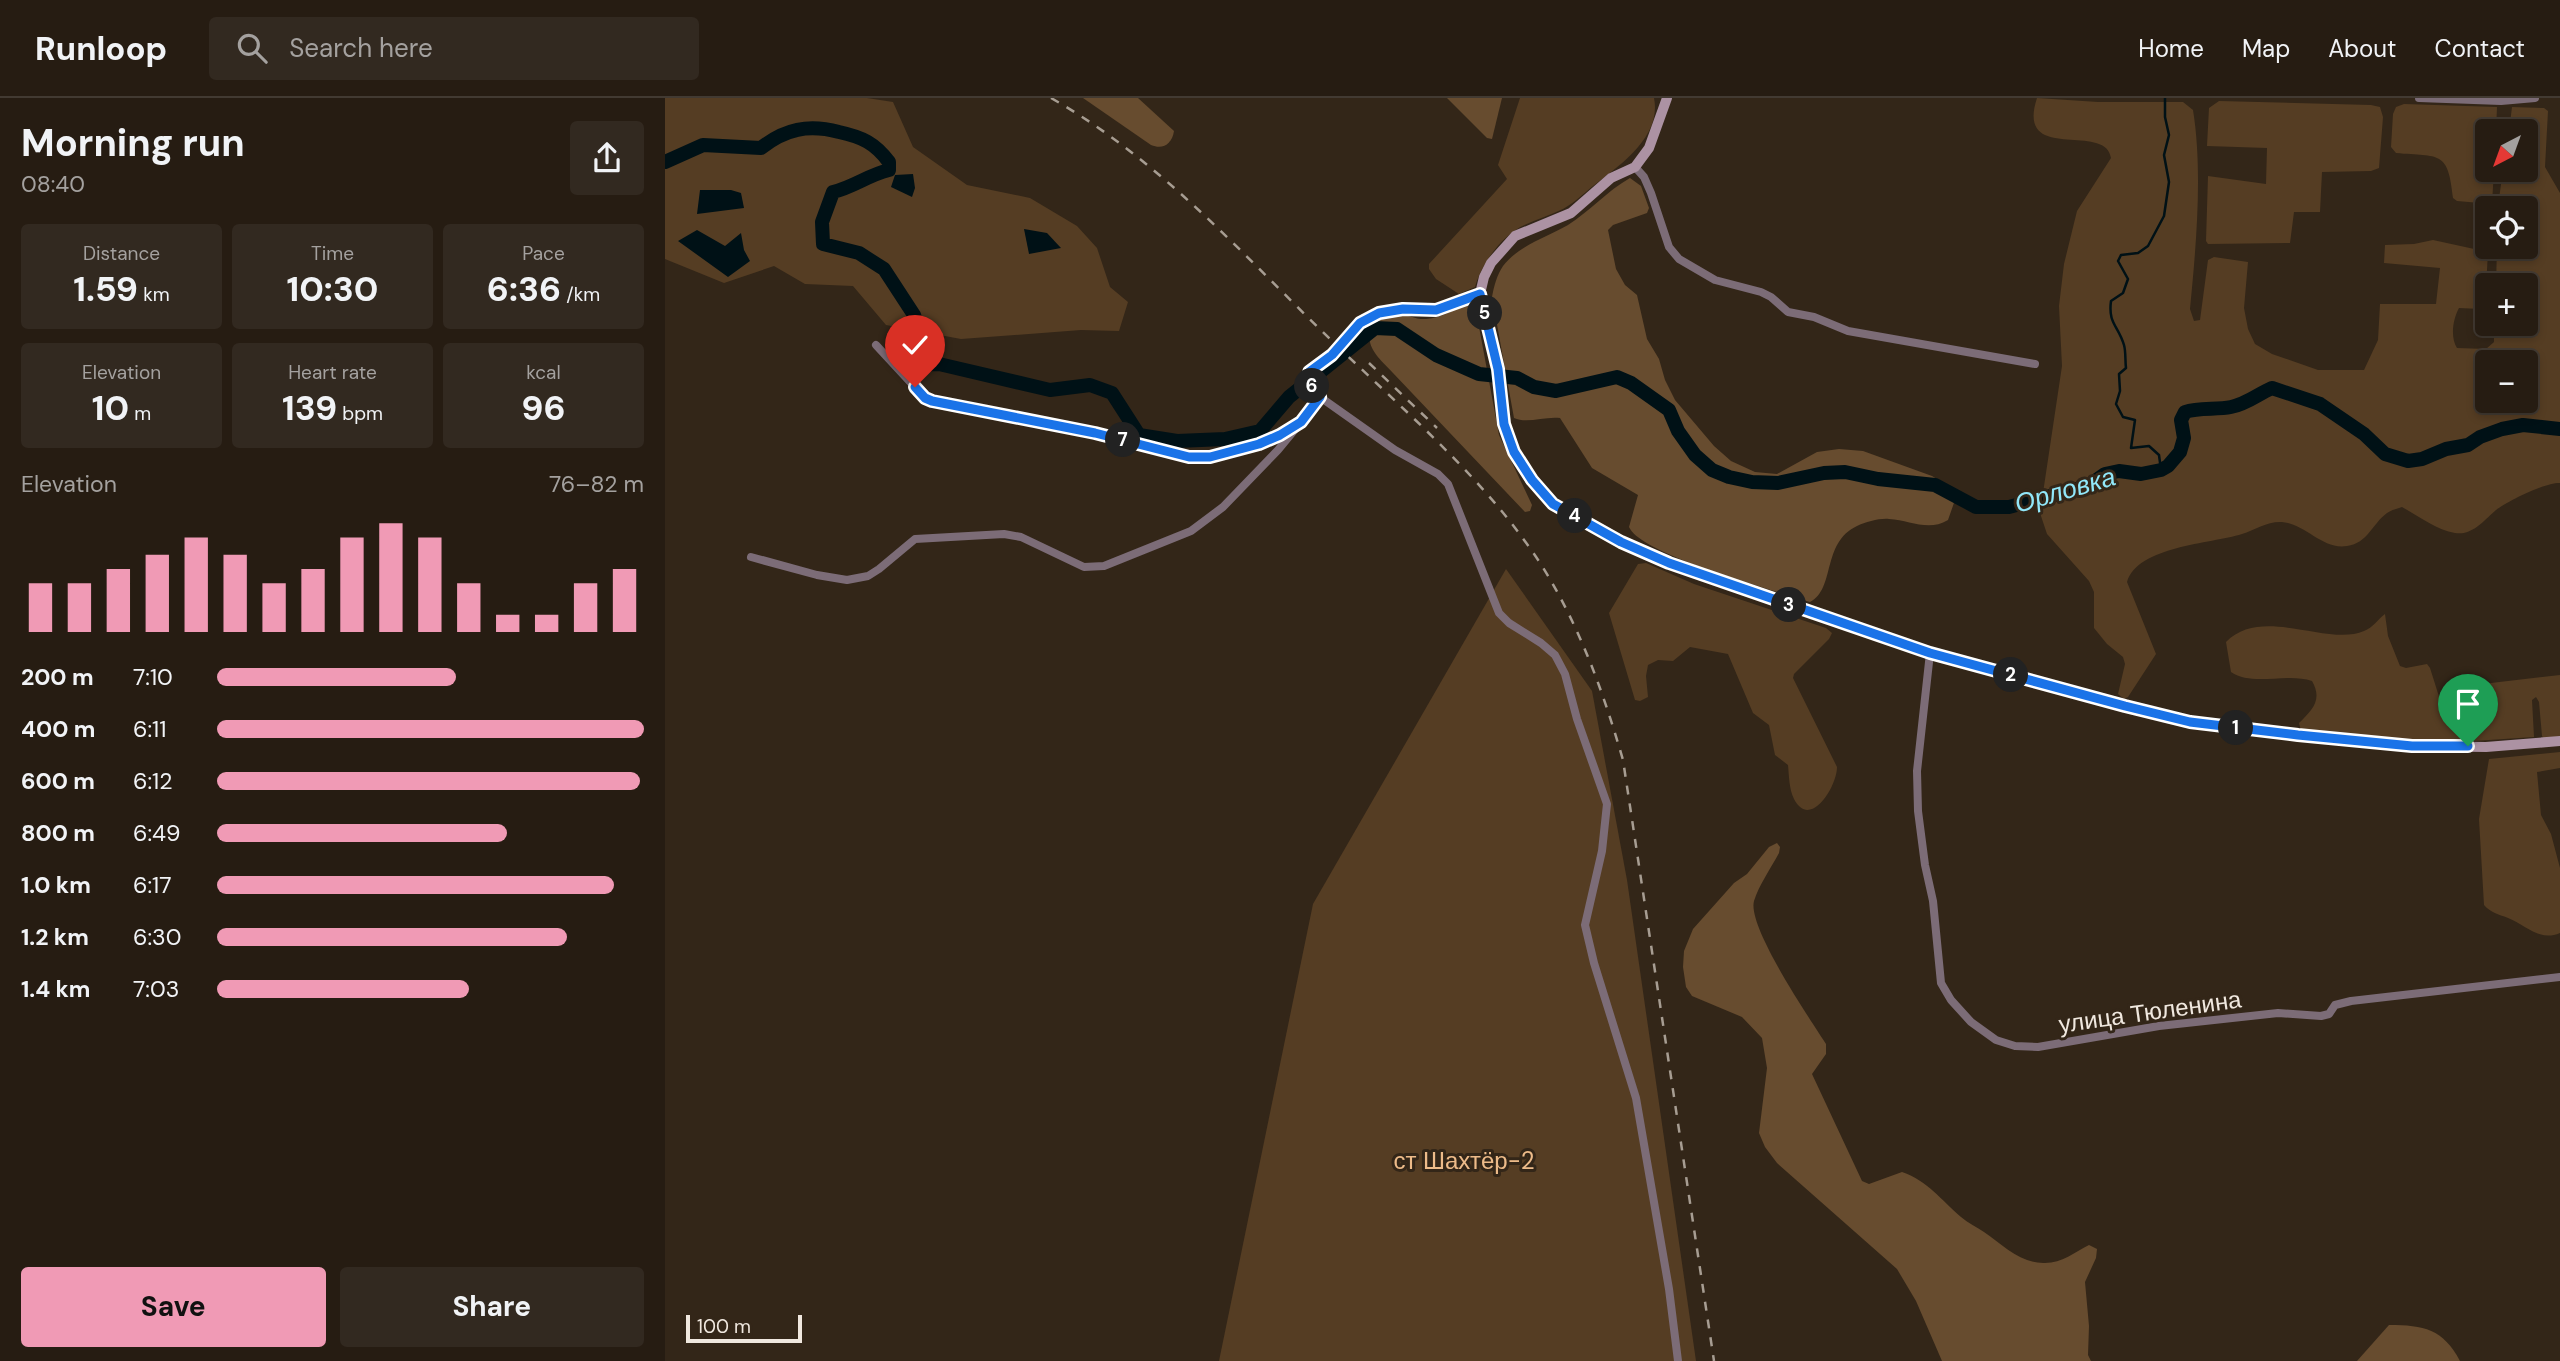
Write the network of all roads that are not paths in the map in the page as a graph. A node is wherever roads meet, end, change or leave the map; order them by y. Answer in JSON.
{"nodes":[{"id":1,"x":1667,"y":98,"type":"edge"},
{"id":2,"x":2420,"y":98,"type":"edge"},
{"id":3,"x":2535,"y":98,"type":"edge"},
{"id":4,"x":1636,"y":167,"type":"junction"},
{"id":5,"x":1480,"y":294,"type":"junction"},
{"id":6,"x":876,"y":345,"type":"dead end"},
{"id":7,"x":2035,"y":364,"type":"dead end"},
{"id":8,"x":1320,"y":397,"type":"junction"},
{"id":9,"x":1301,"y":422,"type":"junction"},
{"id":10,"x":751,"y":557,"type":"dead end"},
{"id":11,"x":1930,"y":653,"type":"junction"},
{"id":12,"x":2560,"y":741,"type":"edge"},
{"id":13,"x":2560,"y":978,"type":"edge"},
{"id":14,"x":1678,"y":1361,"type":"edge"}],
"edges":[{"from":1,"to":4,"type":"main road"},
{"from":2,"to":3,"type":"street"},
{"from":4,"to":5,"type":"main road"},
{"from":4,"to":7,"type":"street"},
{"from":5,"to":8,"type":"street"},
{"from":5,"to":11,"type":"main road"},
{"from":6,"to":9,"type":"street"},
{"from":8,"to":9,"type":"street"},
{"from":8,"to":14,"type":"street"},
{"from":9,"to":10,"type":"street"},
{"from":11,"to":12,"type":"main road"},
{"from":11,"to":13,"type":"street","name":"улица Тюленина"}]}
